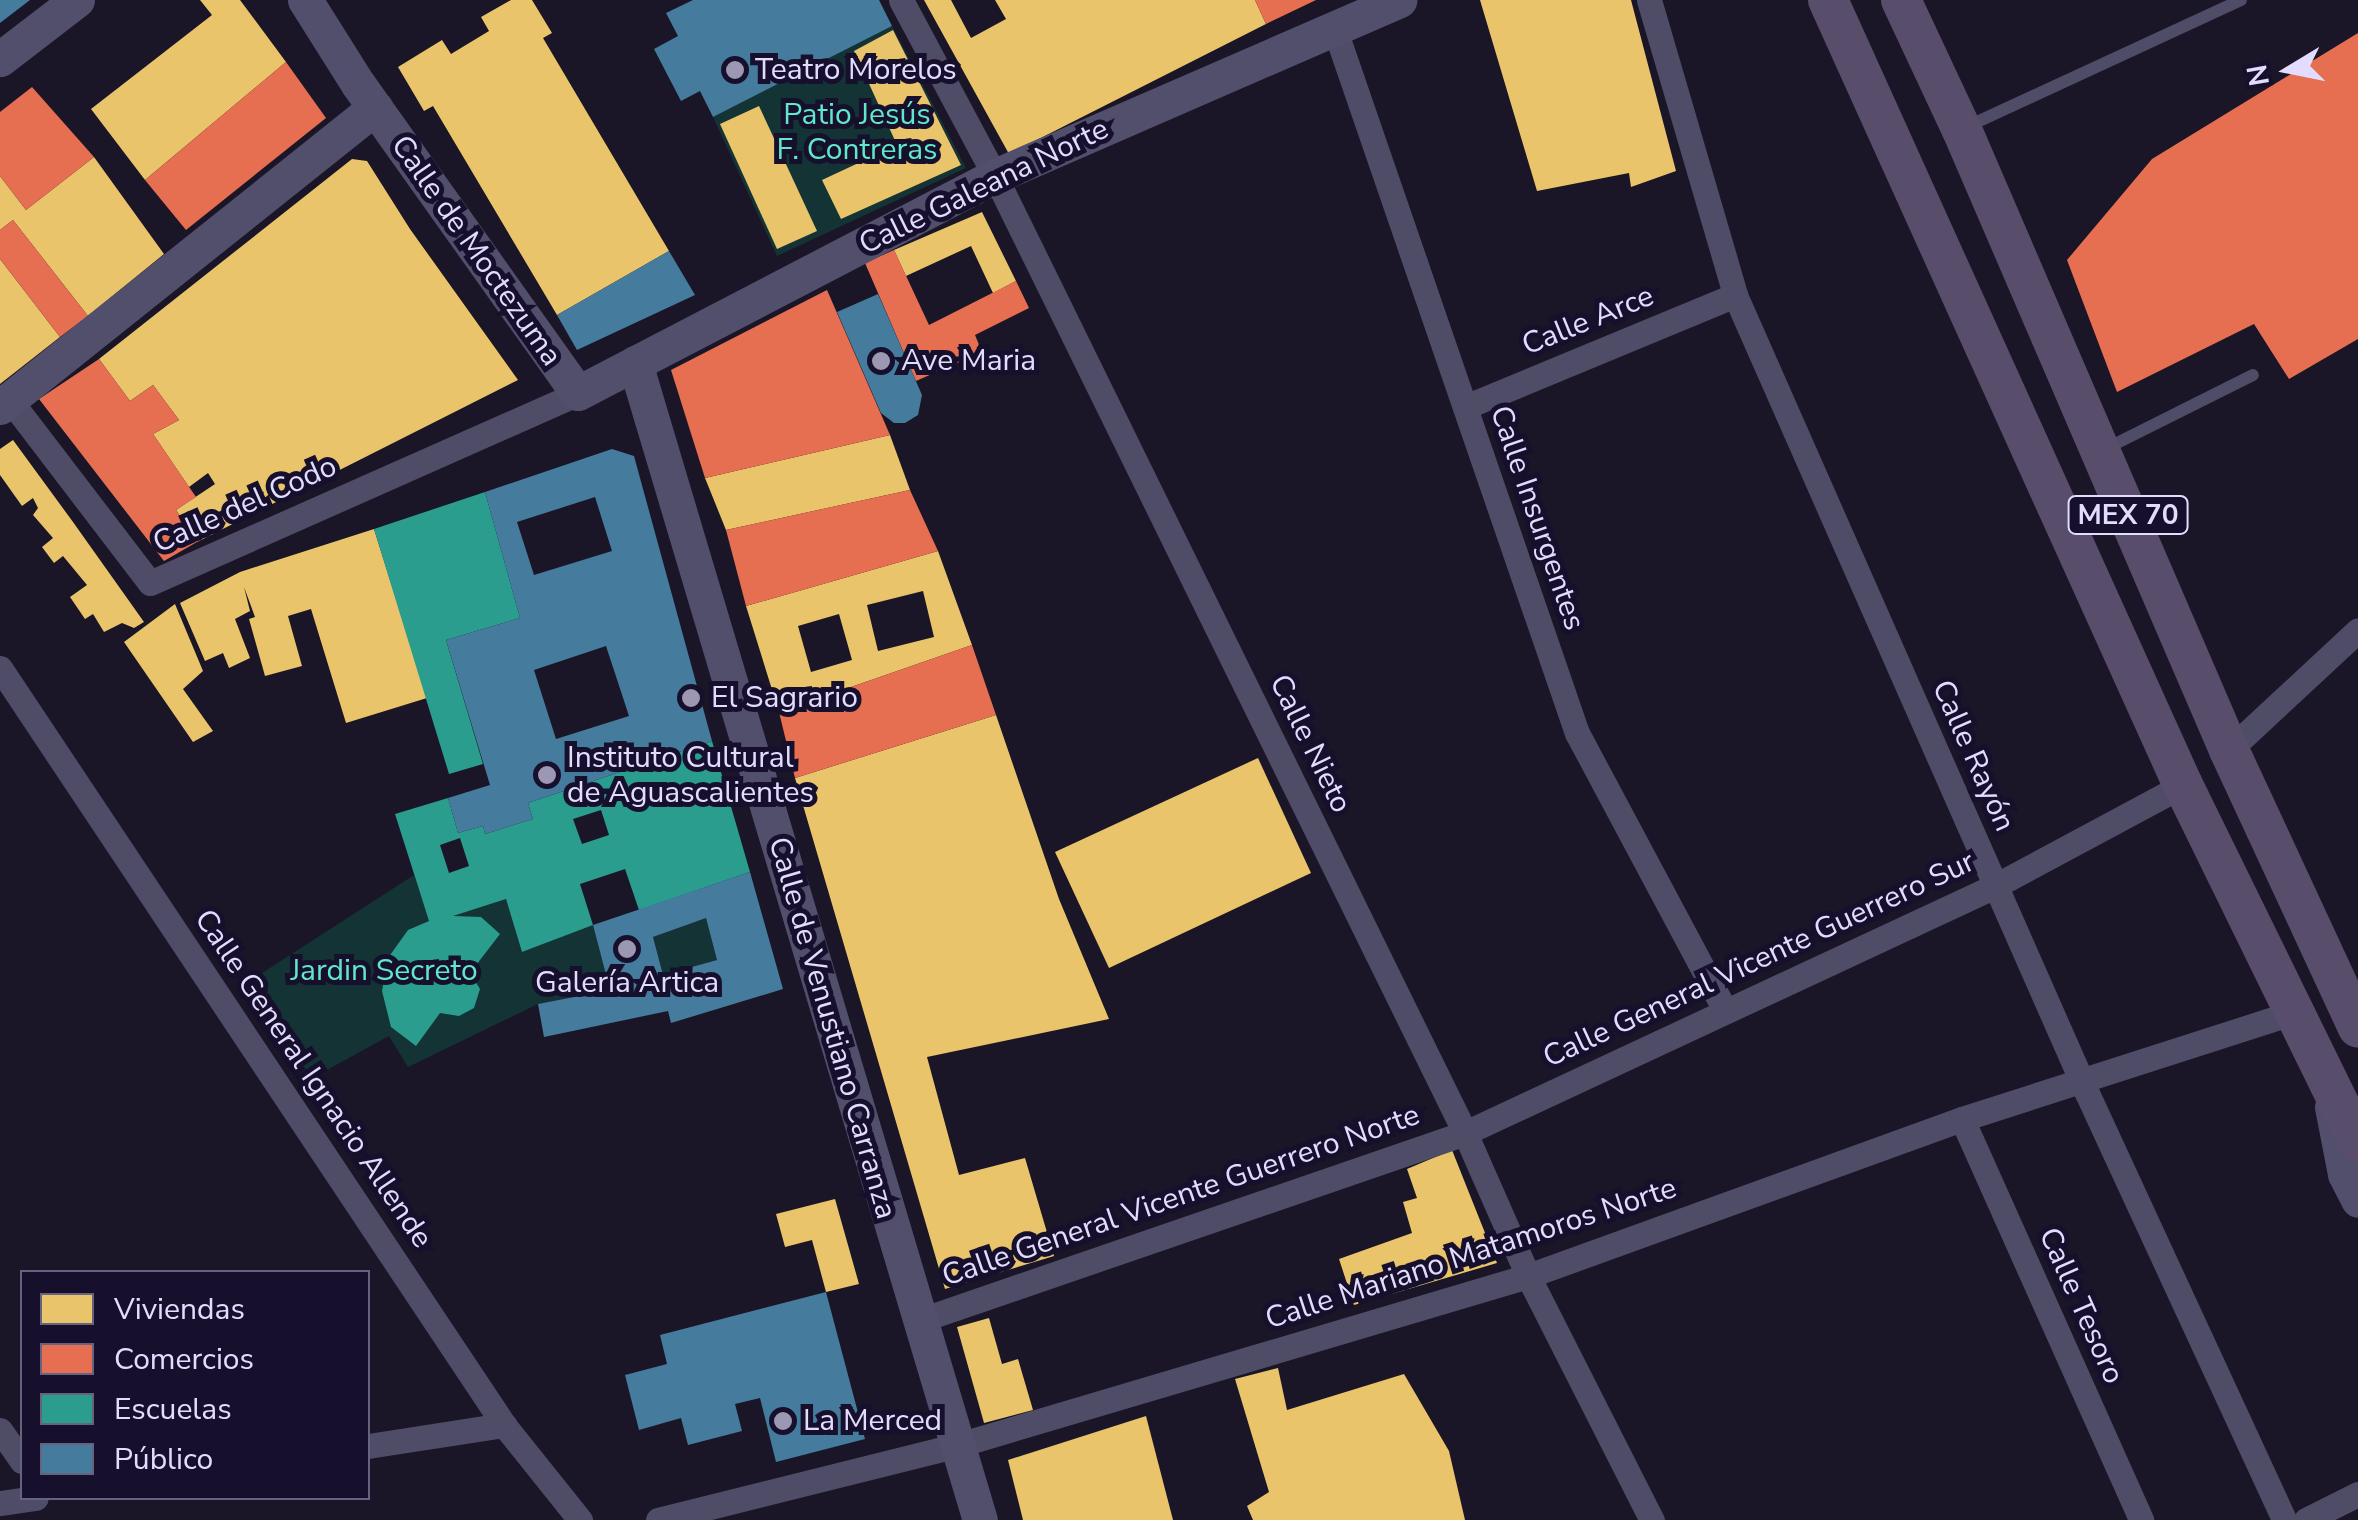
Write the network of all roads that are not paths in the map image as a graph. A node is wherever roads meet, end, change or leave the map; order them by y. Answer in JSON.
{"nodes":[{"id":1,"x":77,"y":0,"type":"edge"},
{"id":2,"x":305,"y":0,"type":"edge"},
{"id":3,"x":900,"y":0,"type":"edge"},
{"id":4,"x":1398,"y":0,"type":"edge"},
{"id":5,"x":1649,"y":0,"type":"edge"},
{"id":6,"x":1828,"y":0,"type":"edge"},
{"id":7,"x":1901,"y":0,"type":"edge"},
{"id":8,"x":2241,"y":0,"type":"edge"},
{"id":9,"x":1334,"y":27,"type":"junction"},
{"id":10,"x":0,"y":59,"type":"edge"},
{"id":11,"x":376,"y":108,"type":"junction"},
{"id":12,"x":1962,"y":130,"type":"junction"},
{"id":13,"x":995,"y":176,"type":"junction"},
{"id":14,"x":1735,"y":295,"type":"junction"},
{"id":15,"x":635,"y":363,"type":"junction"},
{"id":16,"x":2254,"y":375,"type":"dead end"},
{"id":17,"x":578,"y":393,"type":"junction"},
{"id":18,"x":5,"y":403,"type":"edge"},
{"id":19,"x":1465,"y":407,"type":"junction"},
{"id":20,"x":2100,"y":452,"type":"junction"},
{"id":21,"x":2358,"y":630,"type":"edge"},
{"id":22,"x":0,"y":668,"type":"edge"},
{"id":23,"x":2229,"y":750,"type":"junction"},
{"id":24,"x":2183,"y":785,"type":"junction"},
{"id":25,"x":1995,"y":886,"type":"junction"},
{"id":26,"x":2353,"y":1003,"type":"edge"},
{"id":27,"x":1725,"y":1010,"type":"junction"},
{"id":28,"x":2292,"y":1013,"type":"junction"},
{"id":29,"x":2083,"y":1081,"type":"junction"},
{"id":30,"x":2328,"y":1087,"type":"junction"},
{"id":31,"x":1962,"y":1119,"type":"junction"},
{"id":32,"x":1465,"y":1133,"type":"junction"},
{"id":33,"x":2358,"y":1142,"type":"edge"},
{"id":34,"x":2358,"y":1200,"type":"edge"},
{"id":35,"x":1528,"y":1276,"type":"junction"},
{"id":36,"x":918,"y":1321,"type":"junction"},
{"id":37,"x":504,"y":1425,"type":"junction"},
{"id":38,"x":370,"y":1446,"type":"edge"},
{"id":39,"x":955,"y":1446,"type":"junction"},
{"id":40,"x":2358,"y":1494,"type":"edge"},
{"id":41,"x":580,"y":1520,"type":"edge"},
{"id":42,"x":658,"y":1520,"type":"edge"},
{"id":43,"x":980,"y":1520,"type":"edge"},
{"id":44,"x":1652,"y":1520,"type":"edge"},
{"id":45,"x":2140,"y":1520,"type":"edge"},
{"id":46,"x":2284,"y":1520,"type":"edge"},
{"id":47,"x":2306,"y":1520,"type":"edge"}],
"edges":[{"from":1,"to":10,"type":"street"},
{"from":2,"to":11,"type":"street","name":"Calle de Moctezuma"},
{"from":3,"to":13,"type":"street","name":"Calle Nieto"},
{"from":4,"to":9,"type":"street","name":"Calle Galeana Norte"},
{"from":5,"to":14,"type":"street","name":"Calle Rayón"},
{"from":6,"to":24,"type":"main road","number":"MEX 70"},
{"from":7,"to":12,"type":"main road","number":"MEX 70"},
{"from":8,"to":12,"type":"lane"},
{"from":9,"to":13,"type":"street","name":"Calle Galeana Norte"},
{"from":9,"to":19,"type":"street","name":"Calle Insurgentes"},
{"from":11,"to":17,"type":"street","name":"Calle de Moctezuma"},
{"from":11,"to":18,"type":"street"},
{"from":12,"to":20,"type":"main road","number":"MEX 70"},
{"from":13,"to":15,"type":"street","name":"Calle Galeana Norte"},
{"from":13,"to":32,"type":"street","name":"Calle Nieto"},
{"from":14,"to":19,"type":"street","name":"Calle Arce"},
{"from":14,"to":25,"type":"street","name":"Calle Rayón"},
{"from":15,"to":17,"type":"street","name":"Calle Galeana Norte"},
{"from":15,"to":36,"type":"street","name":"Calle de Venustiano Carranza"},
{"from":16,"to":20,"type":"lane"},
{"from":17,"to":18,"type":"street","name":"Calle del Codo"},
{"from":19,"to":27,"type":"street","name":"Calle Insurgentes"},
{"from":20,"to":23,"type":"main road","number":"MEX 70"},
{"from":21,"to":23,"type":"street"},
{"from":22,"to":37,"type":"street","name":"Calle General Ignacio Allende"},
{"from":23,"to":26,"type":"main road","number":"MEX 70"},
{"from":24,"to":25,"type":"street","name":"Calle General Vicente Guerrero Sur"},
{"from":24,"to":28,"type":"main road","number":"MEX 70"},
{"from":25,"to":27,"type":"street","name":"Calle General Vicente Guerrero Sur"},
{"from":25,"to":29,"type":"street","name":"Calle Rayón"},
{"from":27,"to":32,"type":"street","name":"Calle General Vicente Guerrero Sur"},
{"from":28,"to":29,"type":"street","name":"Calle Mariano Matamoros Norte"},
{"from":28,"to":30,"type":"main road","number":"MEX 70"},
{"from":29,"to":31,"type":"street","name":"Calle Mariano Matamoros Norte"},
{"from":29,"to":46,"type":"street","name":"Calle Rayón"},
{"from":30,"to":33,"type":"main road","number":"MEX 70"},
{"from":30,"to":34,"type":"street","number":"MEX 70"},
{"from":31,"to":35,"type":"street","name":"Calle Mariano Matamoros Norte"},
{"from":31,"to":45,"type":"street","name":"Calle Tesoro"},
{"from":32,"to":35,"type":"street","name":"Calle Nieto"},
{"from":32,"to":36,"type":"street","name":"Calle General Vicente Guerrero Norte"},
{"from":35,"to":39,"type":"street","name":"Calle Mariano Matamoros Norte"},
{"from":35,"to":44,"type":"street","name":"Calle Nieto"},
{"from":36,"to":39,"type":"street","name":"Calle de Venustiano Carranza"},
{"from":37,"to":38,"type":"street"},
{"from":37,"to":41,"type":"street","name":"Calle General Ignacio Allende"},
{"from":39,"to":42,"type":"street","name":"Calle Mariano Matamoros Norte"},
{"from":39,"to":43,"type":"street","name":"Calle de Venustiano Carranza"},
{"from":40,"to":47,"type":"street"}]}
